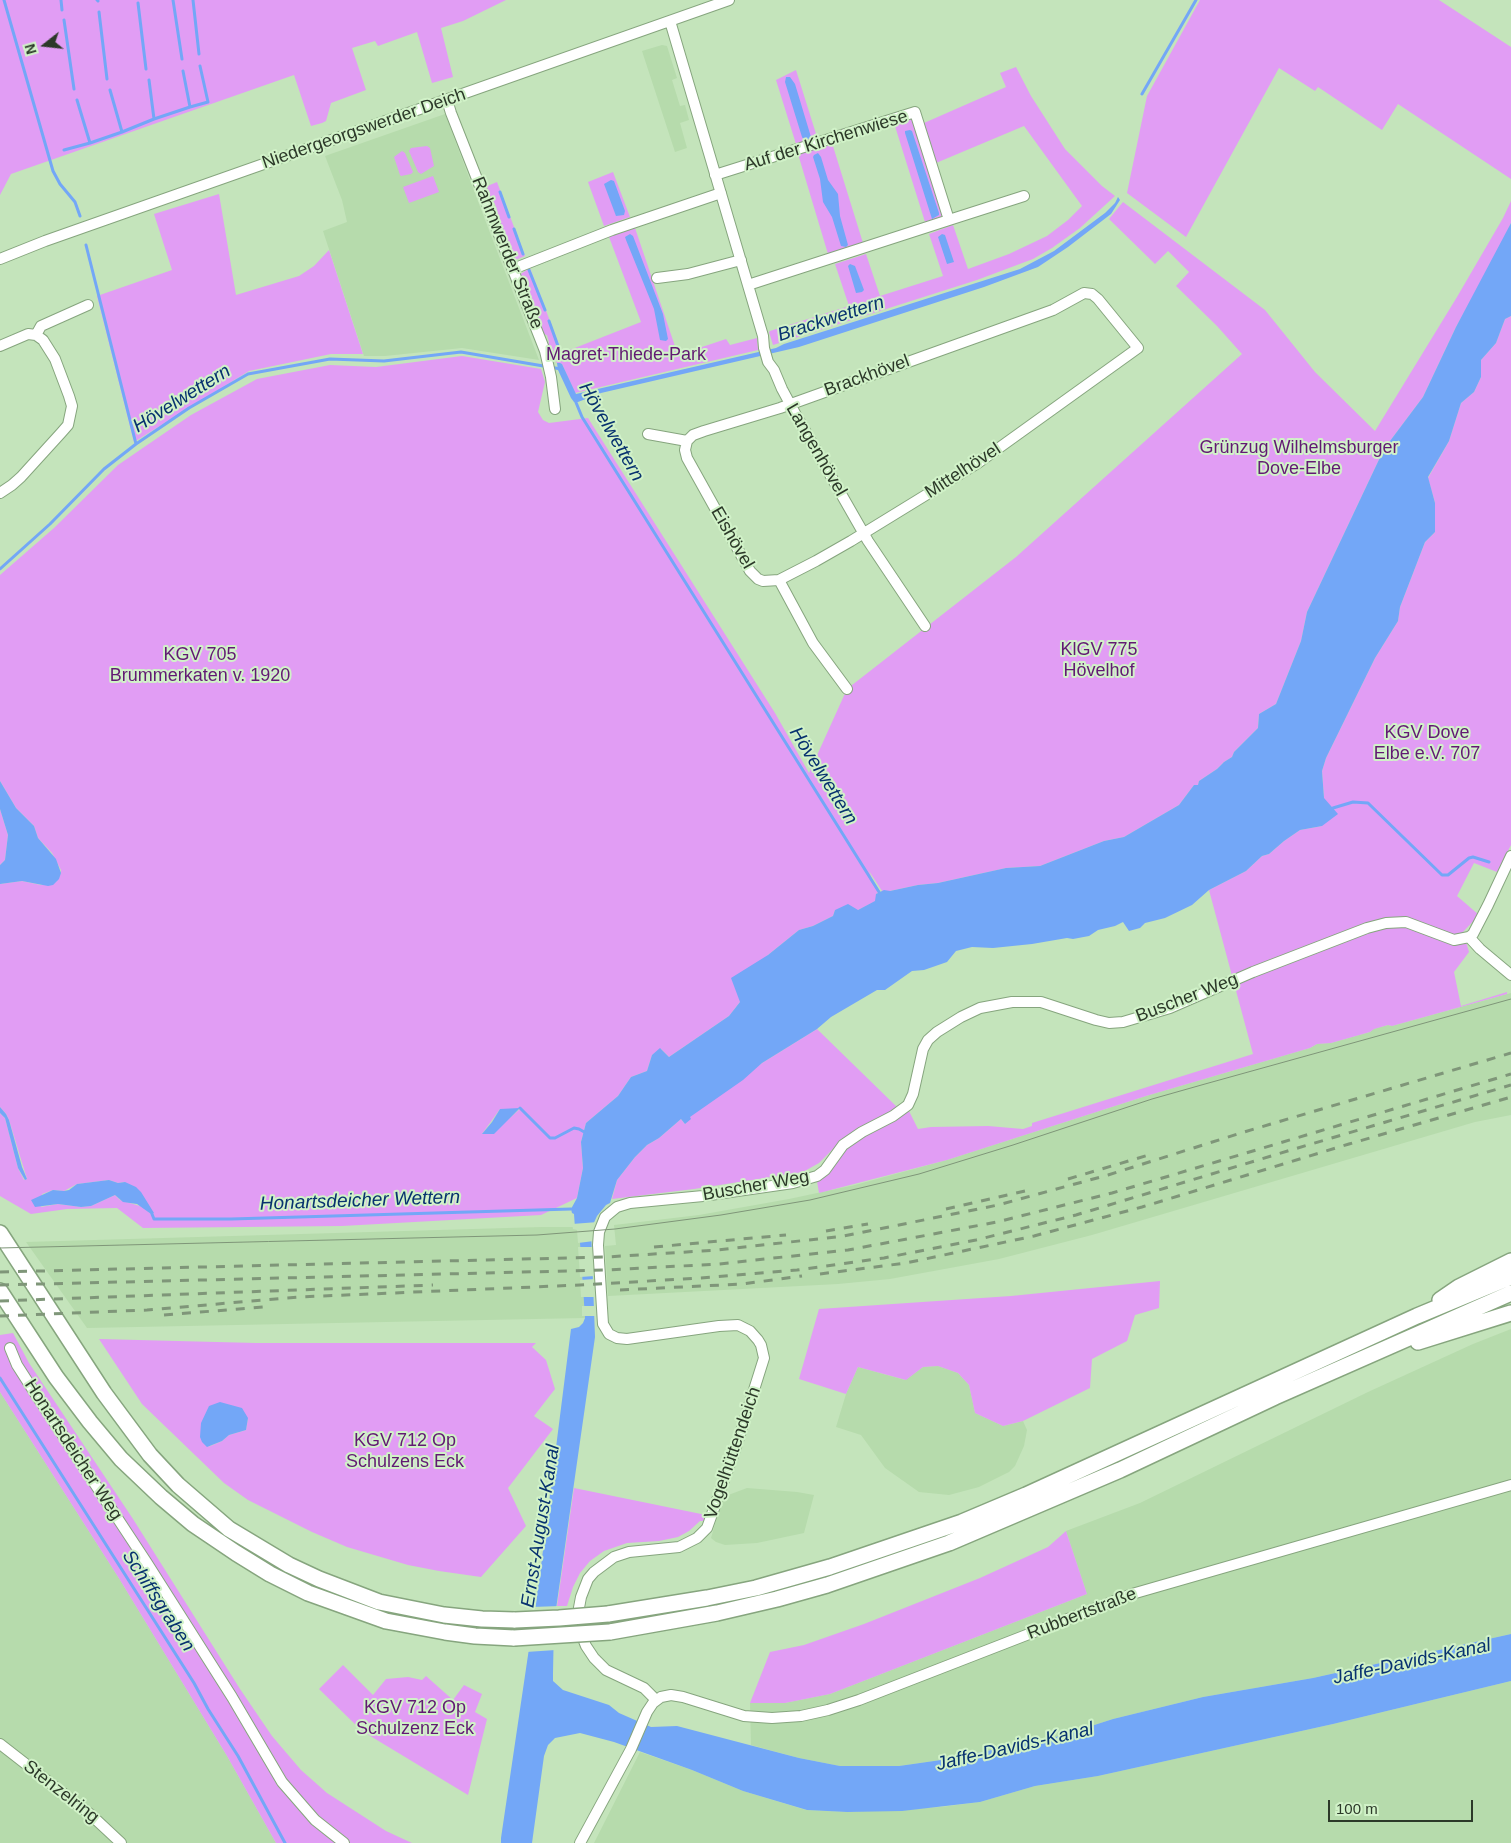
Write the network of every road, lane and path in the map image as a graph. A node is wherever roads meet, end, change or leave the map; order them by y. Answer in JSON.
{"nodes":[{"id":1,"x":729,"y":0,"type":"edge"},
{"id":2,"x":670,"y":20,"type":"junction"},
{"id":3,"x":447,"y":100,"type":"junction"},
{"id":4,"x":715,"y":175,"type":"junction"},
{"id":5,"x":721,"y":193,"type":"junction"},
{"id":6,"x":1024,"y":196,"type":"dead end"},
{"id":7,"x":949,"y":220,"type":"junction"},
{"id":8,"x":0,"y":259,"type":"edge"},
{"id":9,"x":741,"y":260,"type":"junction"},
{"id":10,"x":514,"y":269,"type":"junction"},
{"id":11,"x":657,"y":278,"type":"dead end"},
{"id":12,"x":748,"y":285,"type":"junction"},
{"id":13,"x":88,"y":305,"type":"dead end"},
{"id":14,"x":36,"y":335,"type":"junction"},
{"id":15,"x":0,"y":346,"type":"edge"},
{"id":16,"x":1138,"y":348,"type":"joint"},
{"id":17,"x":790,"y":404,"type":"junction"},
{"id":18,"x":555,"y":409,"type":"dead end"},
{"id":19,"x":648,"y":434,"type":"dead end"},
{"id":20,"x":687,"y":441,"type":"junction"},
{"id":21,"x":0,"y":493,"type":"edge"},
{"id":22,"x":863,"y":533,"type":"junction"},
{"id":23,"x":779,"y":580,"type":"junction"},
{"id":24,"x":925,"y":626,"type":"dead end"},
{"id":25,"x":847,"y":689,"type":"dead end"},
{"id":26,"x":1511,"y":856,"type":"edge"},
{"id":27,"x":1469,"y":937,"type":"junction"},
{"id":28,"x":1511,"y":974,"type":"edge"},
{"id":29,"x":623,"y":1205,"type":"joint"},
{"id":30,"x":0,"y":1233,"type":"edge"},
{"id":31,"x":1511,"y":1261,"type":"edge"},
{"id":32,"x":1511,"y":1277,"type":"edge"},
{"id":33,"x":0,"y":1290,"type":"edge"},
{"id":34,"x":1511,"y":1293,"type":"edge"},
{"id":35,"x":1511,"y":1313,"type":"edge"},
{"id":36,"x":1418,"y":1316,"type":"junction"},
{"id":37,"x":1394,"y":1344,"type":"junction"},
{"id":38,"x":10,"y":1348,"type":"dead end"},
{"id":39,"x":1511,"y":1485,"type":"edge"},
{"id":40,"x":656,"y":1700,"type":"junction"},
{"id":41,"x":0,"y":1744,"type":"edge"},
{"id":42,"x":121,"y":1843,"type":"edge"},
{"id":43,"x":344,"y":1843,"type":"edge"},
{"id":44,"x":580,"y":1843,"type":"edge"}],
"edges":[{"from":1,"to":2,"type":"street","name":"Niedergeorgswerder Deich"},
{"from":2,"to":3,"type":"street","name":"Niedergeorgswerder Deich"},
{"from":2,"to":4,"type":"street","name":"Langenhövel"},
{"from":3,"to":8,"type":"street","name":"Niedergeorgswerder Deich"},
{"from":3,"to":10,"type":"street","name":"Rahmwerder Straße"},
{"from":4,"to":5,"type":"street","name":"Langenhövel"},
{"from":4,"to":7,"type":"street","name":"Auf der Kirchenwiese"},
{"from":5,"to":9,"type":"street","name":"Langenhövel"},
{"from":5,"to":10,"type":"street"},
{"from":6,"to":7,"type":"street"},
{"from":7,"to":12,"type":"street"},
{"from":9,"to":11,"type":"street"},
{"from":9,"to":12,"type":"street","name":"Langenhövel"},
{"from":10,"to":18,"type":"street","name":"Rahmwerder Straße"},
{"from":12,"to":17,"type":"street","name":"Langenhövel"},
{"from":13,"to":14,"type":"street"},
{"from":14,"to":15,"type":"street"},
{"from":14,"to":21,"type":"street"},
{"from":16,"to":17,"type":"street","name":"Brackhövel"},
{"from":16,"to":22,"type":"street","name":"Mittelhövel"},
{"from":17,"to":20,"type":"street","name":"Brackhövel"},
{"from":17,"to":22,"type":"street","name":"Langenhövel"},
{"from":19,"to":20,"type":"street"},
{"from":20,"to":23,"type":"street","name":"Eishövel"},
{"from":22,"to":23,"type":"street","name":"Mittelhövel"},
{"from":22,"to":24,"type":"street","name":"Langenhövel"},
{"from":23,"to":25,"type":"street"},
{"from":26,"to":27,"type":"street"},
{"from":27,"to":28,"type":"street"},
{"from":27,"to":29,"type":"street","name":"Buscher Weg"},
{"from":29,"to":40,"type":"street","name":"Vogelhüttendeich"},
{"from":30,"to":36,"type":"highway","bridge":true},
{"from":31,"to":36,"type":"highway"},
{"from":32,"to":36,"type":"highway"},
{"from":33,"to":37,"type":"highway","bridge":true},
{"from":34,"to":37,"type":"highway"},
{"from":35,"to":37,"type":"highway"},
{"from":38,"to":43,"type":"street","name":"Honartsdeicher Weg"},
{"from":39,"to":40,"type":"street","name":"Rubbertstraße"},
{"from":40,"to":44,"type":"street"},
{"from":41,"to":42,"type":"street","name":"Stenzelring"}]}
